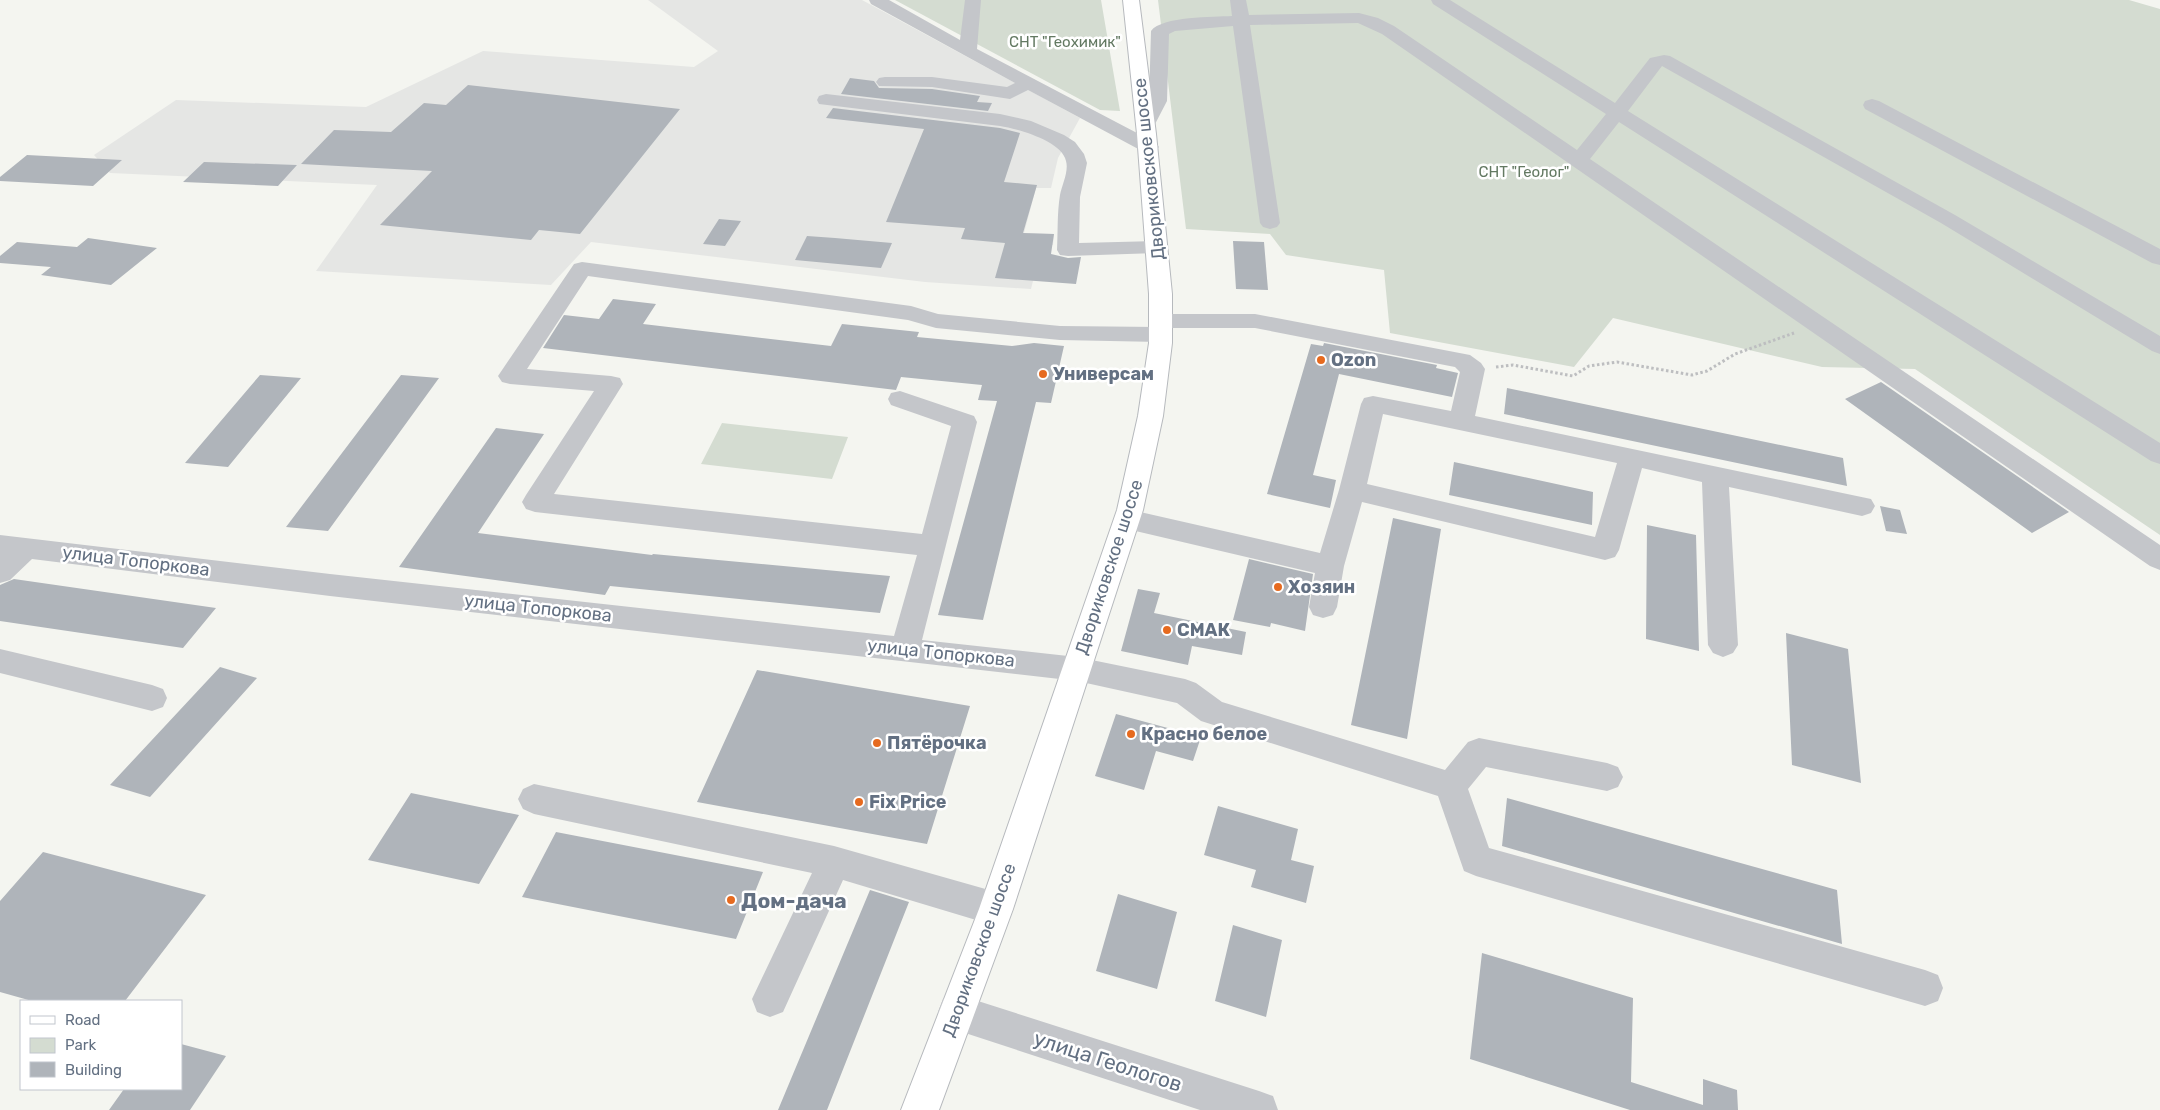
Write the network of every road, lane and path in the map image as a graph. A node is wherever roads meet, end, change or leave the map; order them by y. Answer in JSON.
{"nodes":[{"id":1,"x":877,"y":0,"type":"edge"},
{"id":2,"x":973,"y":0,"type":"edge"},
{"id":3,"x":1132,"y":0,"type":"edge"},
{"id":4,"x":1439,"y":0,"type":"edge"},
{"id":5,"x":1239,"y":10,"type":"edge"},
{"id":6,"x":968,"y":51,"type":"junction"},
{"id":7,"x":885,"y":82,"type":"dead end"},
{"id":8,"x":1028,"y":83,"type":"junction"},
{"id":9,"x":1010,"y":93,"type":"junction"},
{"id":10,"x":826,"y":100,"type":"dead end"},
{"id":11,"x":1872,"y":105,"type":"dead end"},
{"id":12,"x":1616,"y":113,"type":"junction"},
{"id":13,"x":1000,"y":120,"type":"junction"},
{"id":14,"x":1147,"y":136,"type":"junction"},
{"id":15,"x":1579,"y":161,"type":"junction"},
{"id":16,"x":1270,"y":223,"type":"dead end"},
{"id":17,"x":1157,"y":247,"type":"junction"},
{"id":18,"x":2160,"y":258,"type":"edge"},
{"id":19,"x":1816,"y":324,"type":"junction"},
{"id":20,"x":1161,"y":328,"type":"junction"},
{"id":21,"x":2160,"y":346,"type":"edge"},
{"id":22,"x":1473,"y":369,"type":"junction"},
{"id":23,"x":900,"y":399,"type":"dead end"},
{"id":24,"x":1461,"y":422,"type":"junction"},
{"id":25,"x":2160,"y":455,"type":"edge"},
{"id":26,"x":1632,"y":457,"type":"junction"},
{"id":27,"x":1714,"y":475,"type":"junction"},
{"id":28,"x":1352,"y":490,"type":"junction"},
{"id":29,"x":1862,"y":506,"type":"dead end"},
{"id":30,"x":1127,"y":518,"type":"junction"},
{"id":31,"x":13,"y":546,"type":"edge"},
{"id":32,"x":933,"y":546,"type":"junction"},
{"id":33,"x":2160,"y":559,"type":"edge"},
{"id":34,"x":1330,"y":566,"type":"junction"},
{"id":35,"x":0,"y":572,"type":"edge"},
{"id":36,"x":1323,"y":607,"type":"dead end"},
{"id":37,"x":1723,"y":645,"type":"dead end"},
{"id":38,"x":906,"y":650,"type":"junction"},
{"id":39,"x":0,"y":661,"type":"edge"},
{"id":40,"x":1077,"y":668,"type":"junction"},
{"id":41,"x":152,"y":698,"type":"dead end"},
{"id":42,"x":1607,"y":777,"type":"dead end"},
{"id":43,"x":1451,"y":786,"type":"junction"},
{"id":44,"x":534,"y":799,"type":"dead end"},
{"id":45,"x":834,"y":862,"type":"junction"},
{"id":46,"x":996,"y":910,"type":"junction"},
{"id":47,"x":1925,"y":988,"type":"dead end"},
{"id":48,"x":770,"y":999,"type":"dead end"},
{"id":49,"x":956,"y":1012,"type":"junction"},
{"id":50,"x":920,"y":1110,"type":"edge"},
{"id":51,"x":1259,"y":1110,"type":"edge"}],
"edges":[{"from":1,"to":6,"type":"street"},
{"from":2,"to":6,"type":"street"},
{"from":3,"to":14,"type":"main road","name":"Двориковское шоссе"},
{"from":4,"to":12,"type":"street"},
{"from":5,"to":14,"type":"street"},
{"from":5,"to":15,"type":"street"},
{"from":5,"to":16,"type":"street"},
{"from":6,"to":8,"type":"street"},
{"from":7,"to":9,"type":"street"},
{"from":8,"to":9,"type":"street"},
{"from":8,"to":14,"type":"street"},
{"from":9,"to":13,"type":"street"},
{"from":10,"to":13,"type":"street"},
{"from":11,"to":18,"type":"street"},
{"from":12,"to":15,"type":"street"},
{"from":12,"to":21,"type":"street"},
{"from":12,"to":25,"type":"street"},
{"from":13,"to":17,"type":"street"},
{"from":14,"to":17,"type":"main road","name":"Двориковское шоссе"},
{"from":15,"to":19,"type":"street"},
{"from":17,"to":20,"type":"main road","name":"Двориковское шоссе"},
{"from":19,"to":22,"type":"path"},
{"from":19,"to":33,"type":"street"},
{"from":20,"to":22,"type":"street"},
{"from":20,"to":30,"type":"main road","name":"Двориковское шоссе"},
{"from":20,"to":32,"type":"street"},
{"from":22,"to":24,"type":"street"},
{"from":23,"to":32,"type":"street"},
{"from":24,"to":26,"type":"street"},
{"from":24,"to":28,"type":"street"},
{"from":26,"to":27,"type":"street"},
{"from":26,"to":28,"type":"street"},
{"from":27,"to":29,"type":"street"},
{"from":27,"to":37,"type":"street"},
{"from":28,"to":34,"type":"street"},
{"from":30,"to":34,"type":"street"},
{"from":30,"to":40,"type":"main road","name":"Двориковское шоссе"},
{"from":31,"to":35,"type":"street"},
{"from":31,"to":38,"type":"street","name":"улица Топоркова"},
{"from":32,"to":38,"type":"street"},
{"from":34,"to":36,"type":"street"},
{"from":38,"to":40,"type":"street","name":"улица Топоркова"},
{"from":39,"to":41,"type":"street"},
{"from":40,"to":43,"type":"street","name":"улица Топоркова"},
{"from":40,"to":46,"type":"main road","name":"Двориковское шоссе"},
{"from":42,"to":43,"type":"street"},
{"from":43,"to":47,"type":"street"},
{"from":44,"to":45,"type":"street"},
{"from":45,"to":46,"type":"street"},
{"from":45,"to":48,"type":"street"},
{"from":46,"to":49,"type":"main road","name":"Двориковское шоссе"},
{"from":49,"to":50,"type":"main road","name":"Двориковское шоссе"},
{"from":49,"to":51,"type":"street","name":"улица Геологов"}]}
